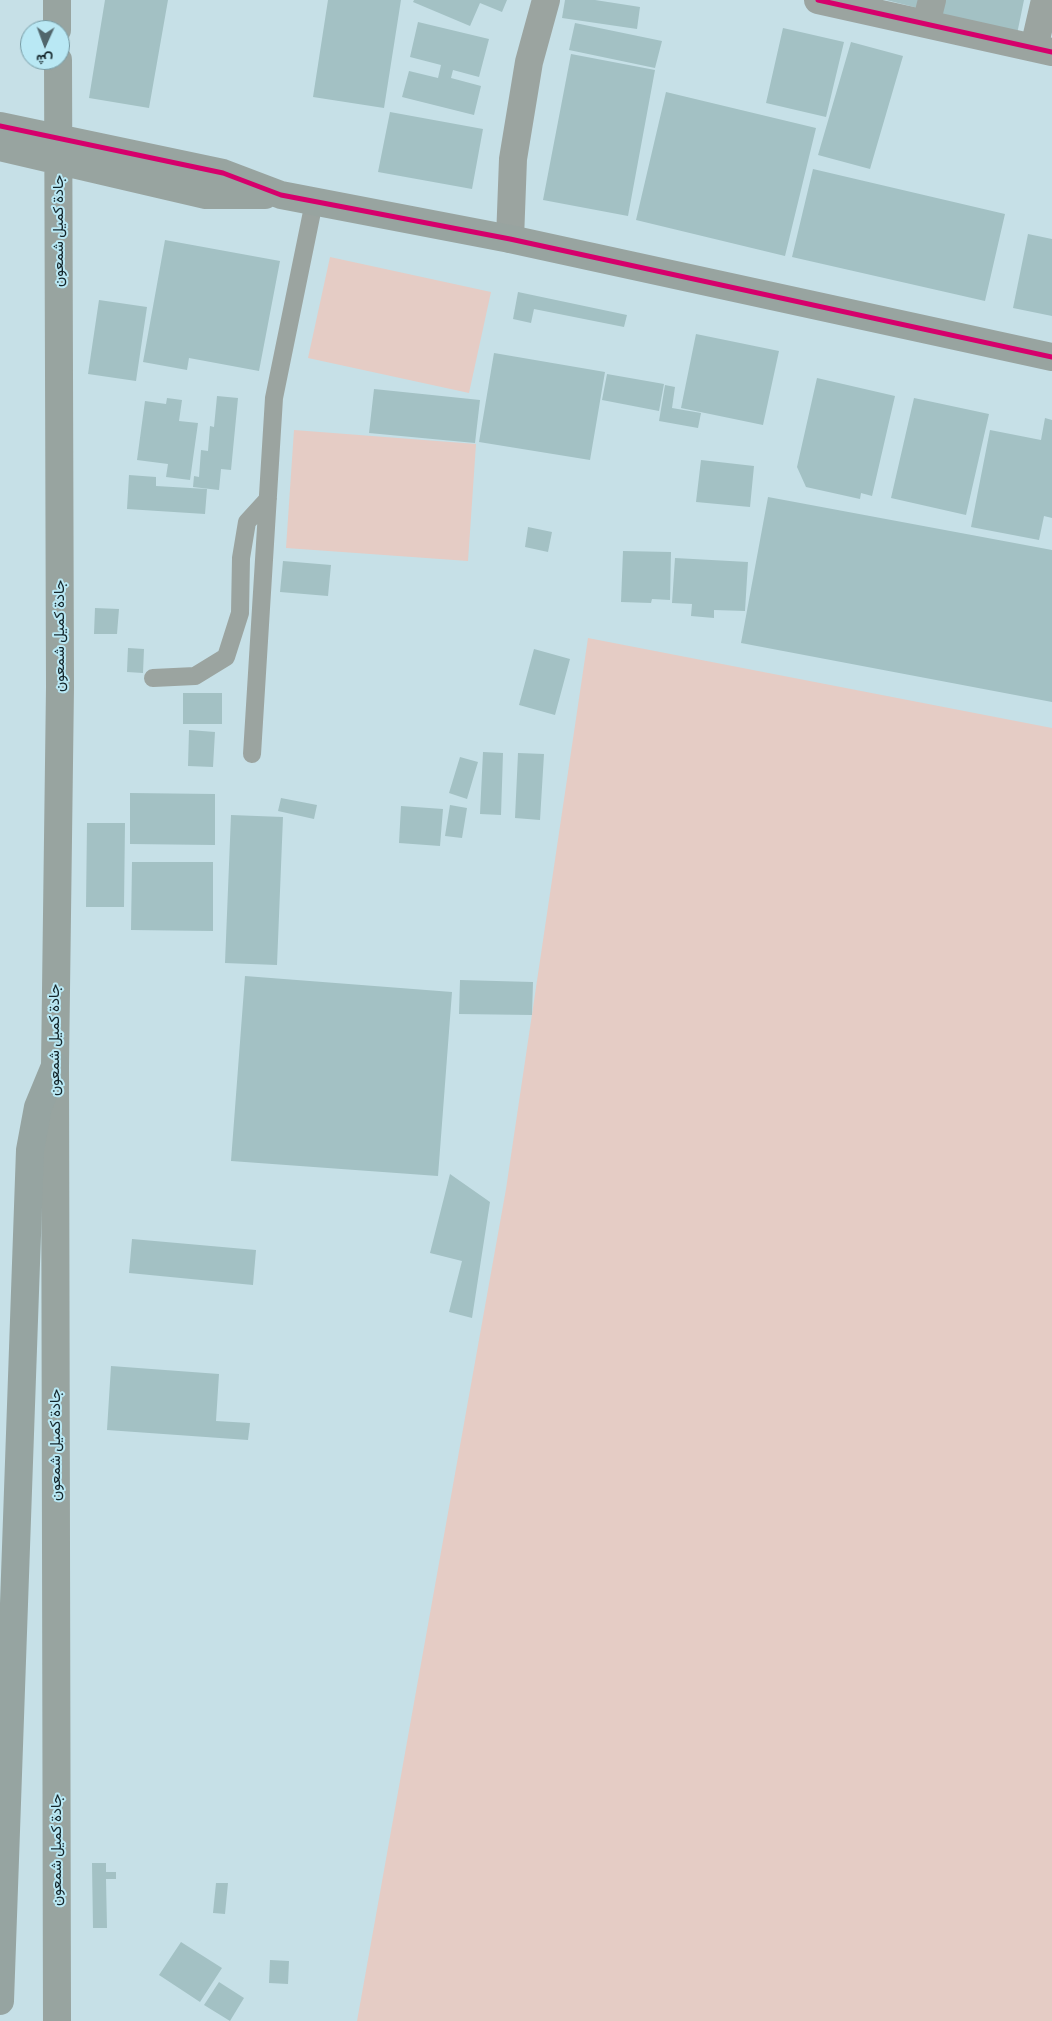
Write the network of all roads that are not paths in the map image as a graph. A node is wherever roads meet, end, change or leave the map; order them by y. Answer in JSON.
{"nodes":[{"id":1,"x":57,"y":0,"type":"edge"},
{"id":2,"x":546,"y":0,"type":"edge"},
{"id":3,"x":818,"y":0,"type":"edge"},
{"id":4,"x":1045,"y":0,"type":"edge"},
{"id":5,"x":929,"y":12,"type":"edge"},
{"id":6,"x":57,"y":20,"type":"edge"},
{"id":7,"x":1043,"y":50,"type":"edge"},
{"id":8,"x":57,"y":70,"type":"edge"},
{"id":9,"x":0,"y":126,"type":"edge"},
{"id":10,"x":46,"y":146,"type":"junction"},
{"id":11,"x":0,"y":147,"type":"edge"},
{"id":12,"x":314,"y":202,"type":"junction"},
{"id":13,"x":510,"y":239,"type":"junction"},
{"id":14,"x":1052,"y":358,"type":"edge"},
{"id":15,"x":268,"y":499,"type":"junction"},
{"id":16,"x":153,"y":678,"type":"dead end"},
{"id":17,"x":252,"y":754,"type":"dead end"},
{"id":18,"x":55,"y":1066,"type":"junction"},
{"id":19,"x":0,"y":2001,"type":"edge"},
{"id":20,"x":57,"y":2021,"type":"edge"}],
"edges":[{"from":1,"to":6,"type":"main road"},
{"from":2,"to":13,"type":"street"},
{"from":3,"to":5,"type":"street"},
{"from":4,"to":7,"type":"street"},
{"from":5,"to":7,"type":"street"},
{"from":8,"to":10,"type":"main road","name":"جادة كميل شمعون"},
{"from":9,"to":10,"type":"main road"},
{"from":10,"to":11,"type":"main road"},
{"from":10,"to":12,"type":"main road"},
{"from":10,"to":18,"type":"main road","name":"جادة كميل شمعون"},
{"from":12,"to":13,"type":"main road"},
{"from":12,"to":15,"type":"lane"},
{"from":13,"to":14,"type":"main road"},
{"from":15,"to":16,"type":"lane"},
{"from":15,"to":17,"type":"lane"},
{"from":18,"to":19,"type":"highway"},
{"from":18,"to":20,"type":"main road","name":"جادة كميل شمعون"}]}
